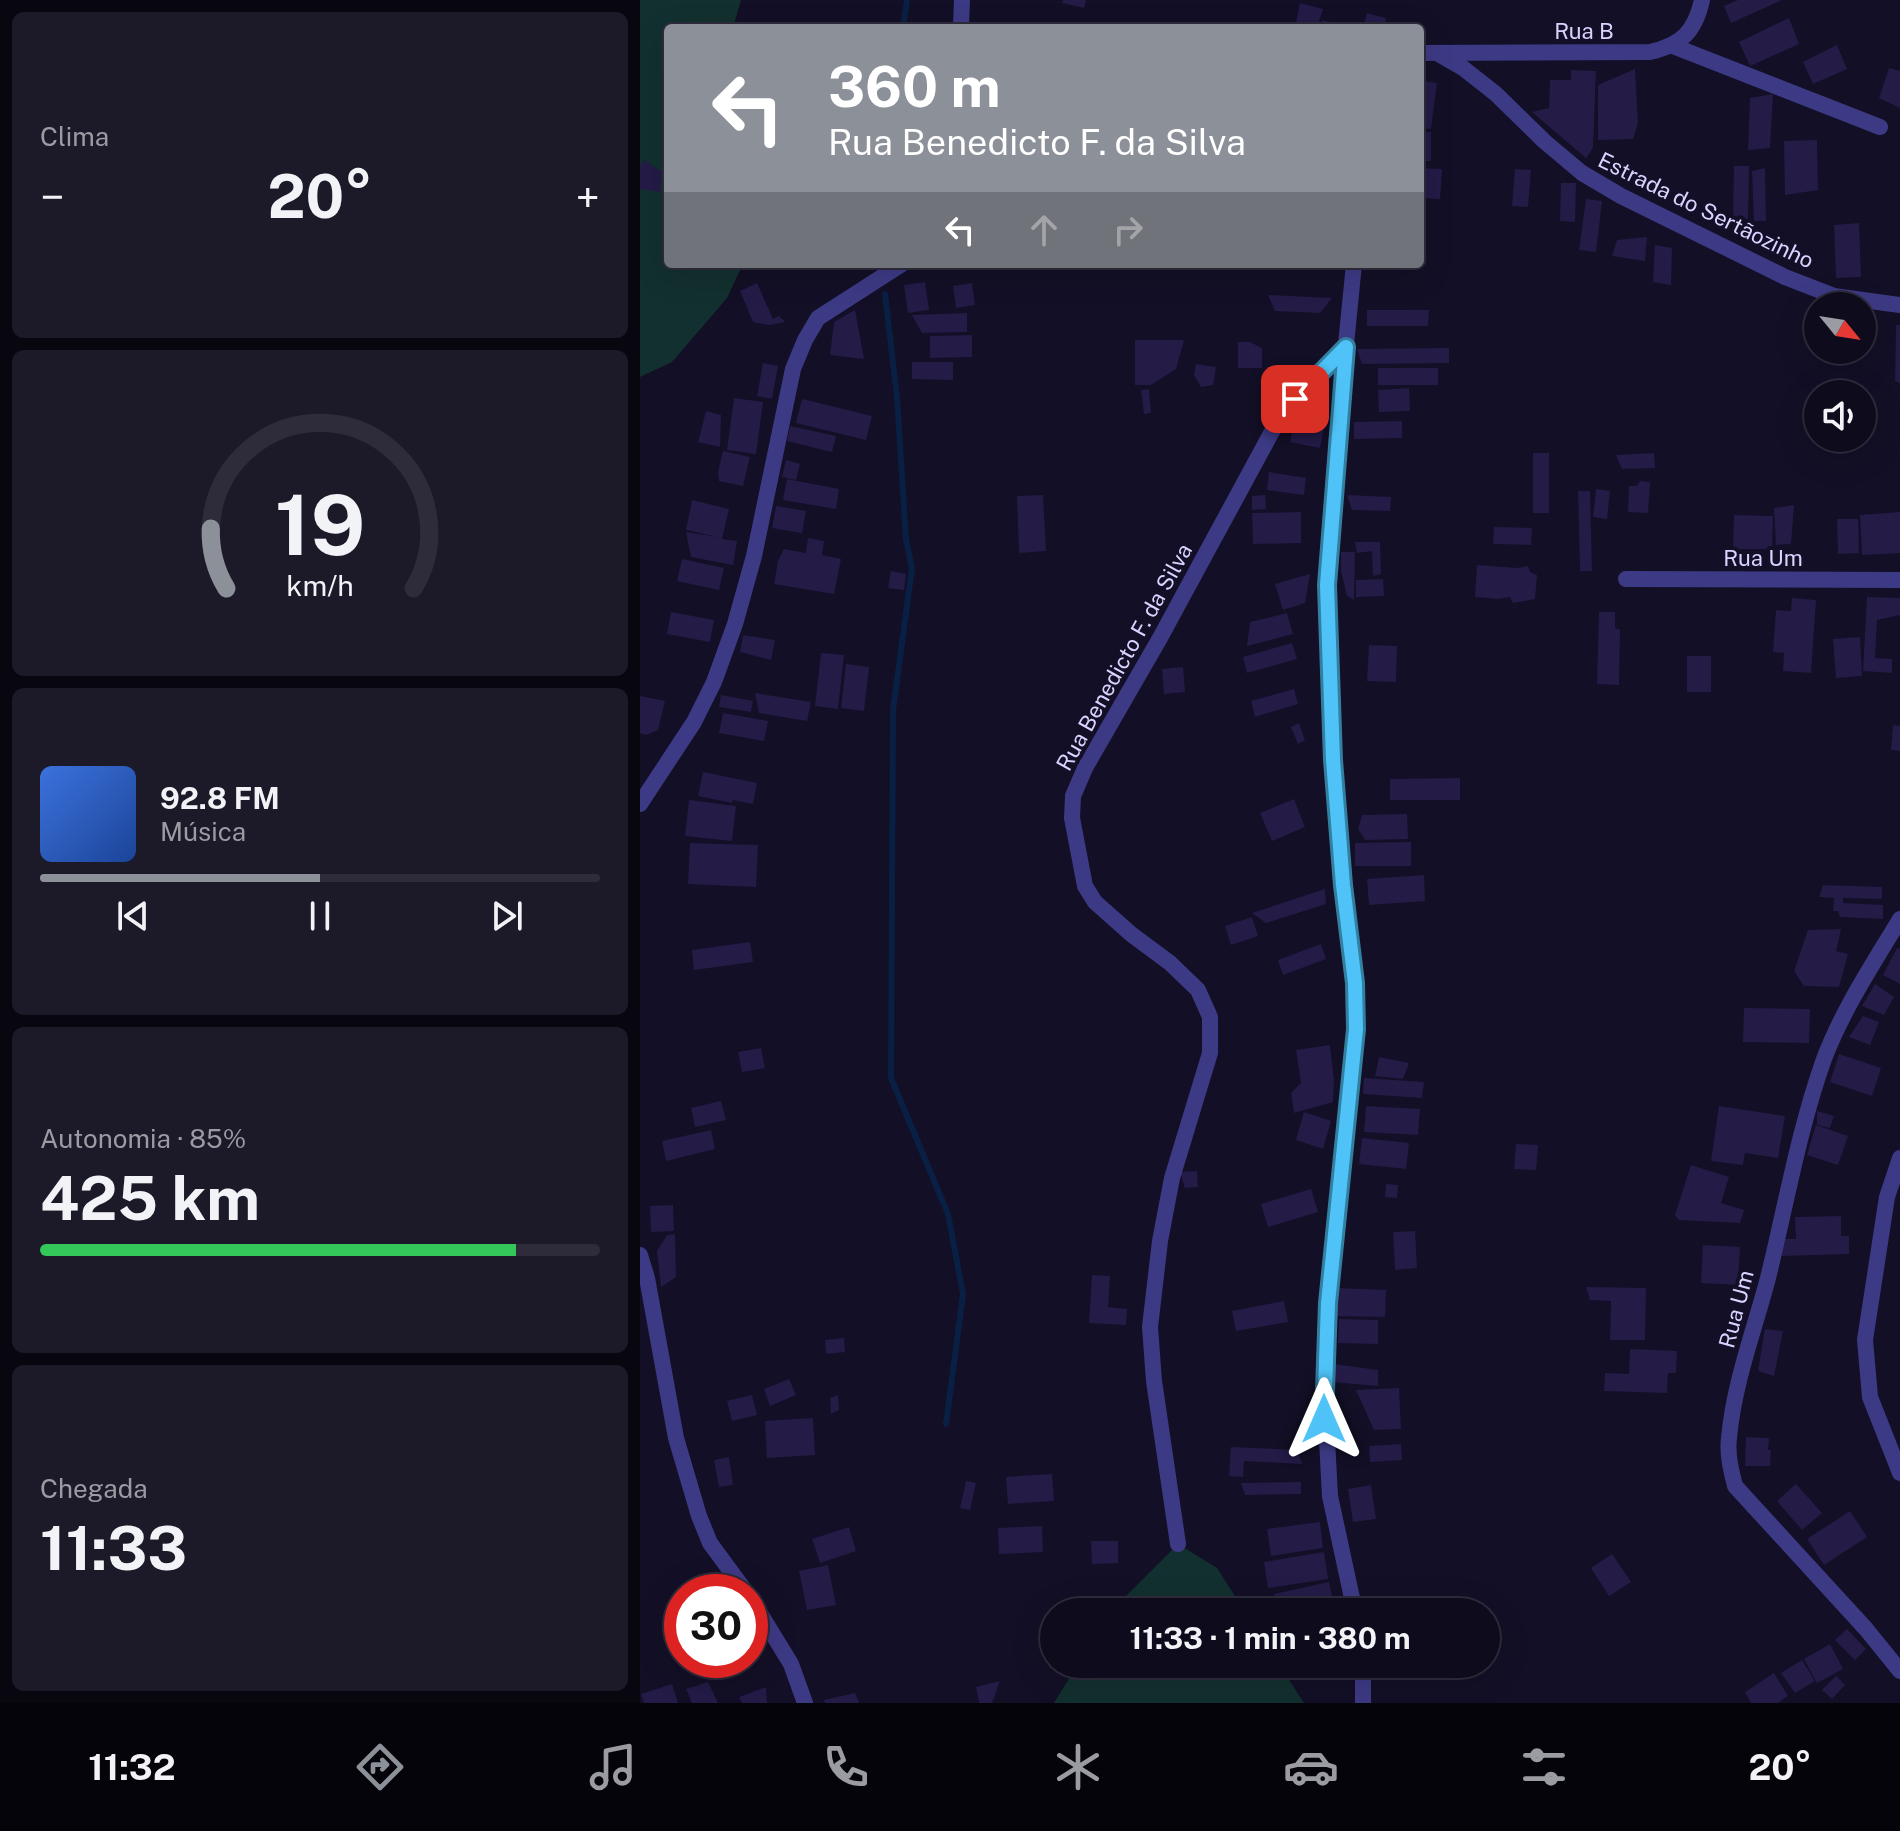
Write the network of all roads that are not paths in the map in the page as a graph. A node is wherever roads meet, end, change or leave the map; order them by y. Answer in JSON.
{"nodes":[{"id":1,"x":962,"y":0,"type":"edge"},
{"id":2,"x":1702,"y":0,"type":"edge"},
{"id":3,"x":961,"y":24,"type":"edge"},
{"id":4,"x":1673,"y":46,"type":"junction"},
{"id":5,"x":1429,"y":53,"type":"edge"},
{"id":6,"x":1880,"y":127,"type":"dead end"},
{"id":7,"x":896,"y":268,"type":"edge"},
{"id":8,"x":1354,"y":268,"type":"edge"},
{"id":9,"x":1900,"y":305,"type":"edge"},
{"id":10,"x":1346,"y":347,"type":"junction"},
{"id":11,"x":1626,"y":579,"type":"dead end"},
{"id":12,"x":1900,"y":580,"type":"edge"},
{"id":13,"x":640,"y":804,"type":"edge"},
{"id":14,"x":1900,"y":919,"type":"edge"},
{"id":15,"x":1900,"y":1158,"type":"edge"},
{"id":16,"x":640,"y":1255,"type":"edge"},
{"id":17,"x":1900,"y":1473,"type":"edge"},
{"id":18,"x":1178,"y":1544,"type":"dead end"},
{"id":19,"x":733,"y":1574,"type":"edge"},
{"id":20,"x":1352,"y":1598,"type":"edge"},
{"id":21,"x":768,"y":1627,"type":"edge"},
{"id":22,"x":1900,"y":1671,"type":"edge"},
{"id":23,"x":1363,"y":1678,"type":"edge"},
{"id":24,"x":805,"y":1703,"type":"edge"},
{"id":25,"x":1363,"y":1703,"type":"edge"}],
"edges":[{"from":1,"to":3,"type":"street"},
{"from":2,"to":4,"type":"street"},
{"from":4,"to":5,"type":"street","name":"Rua B"},
{"from":4,"to":6,"type":"street"},
{"from":5,"to":9,"type":"street","name":"Estrada do Sertãozinho"},
{"from":7,"to":13,"type":"street"},
{"from":8,"to":10,"type":"street"},
{"from":10,"to":18,"type":"street","name":"Rua Benedicto F. da Silva"},
{"from":10,"to":20,"type":"street"},
{"from":11,"to":12,"type":"street","name":"Rua Um"},
{"from":14,"to":22,"type":"street","name":"Rua Um"},
{"from":15,"to":17,"type":"street"},
{"from":16,"to":19,"type":"street"},
{"from":21,"to":24,"type":"street"},
{"from":23,"to":25,"type":"street"}]}
